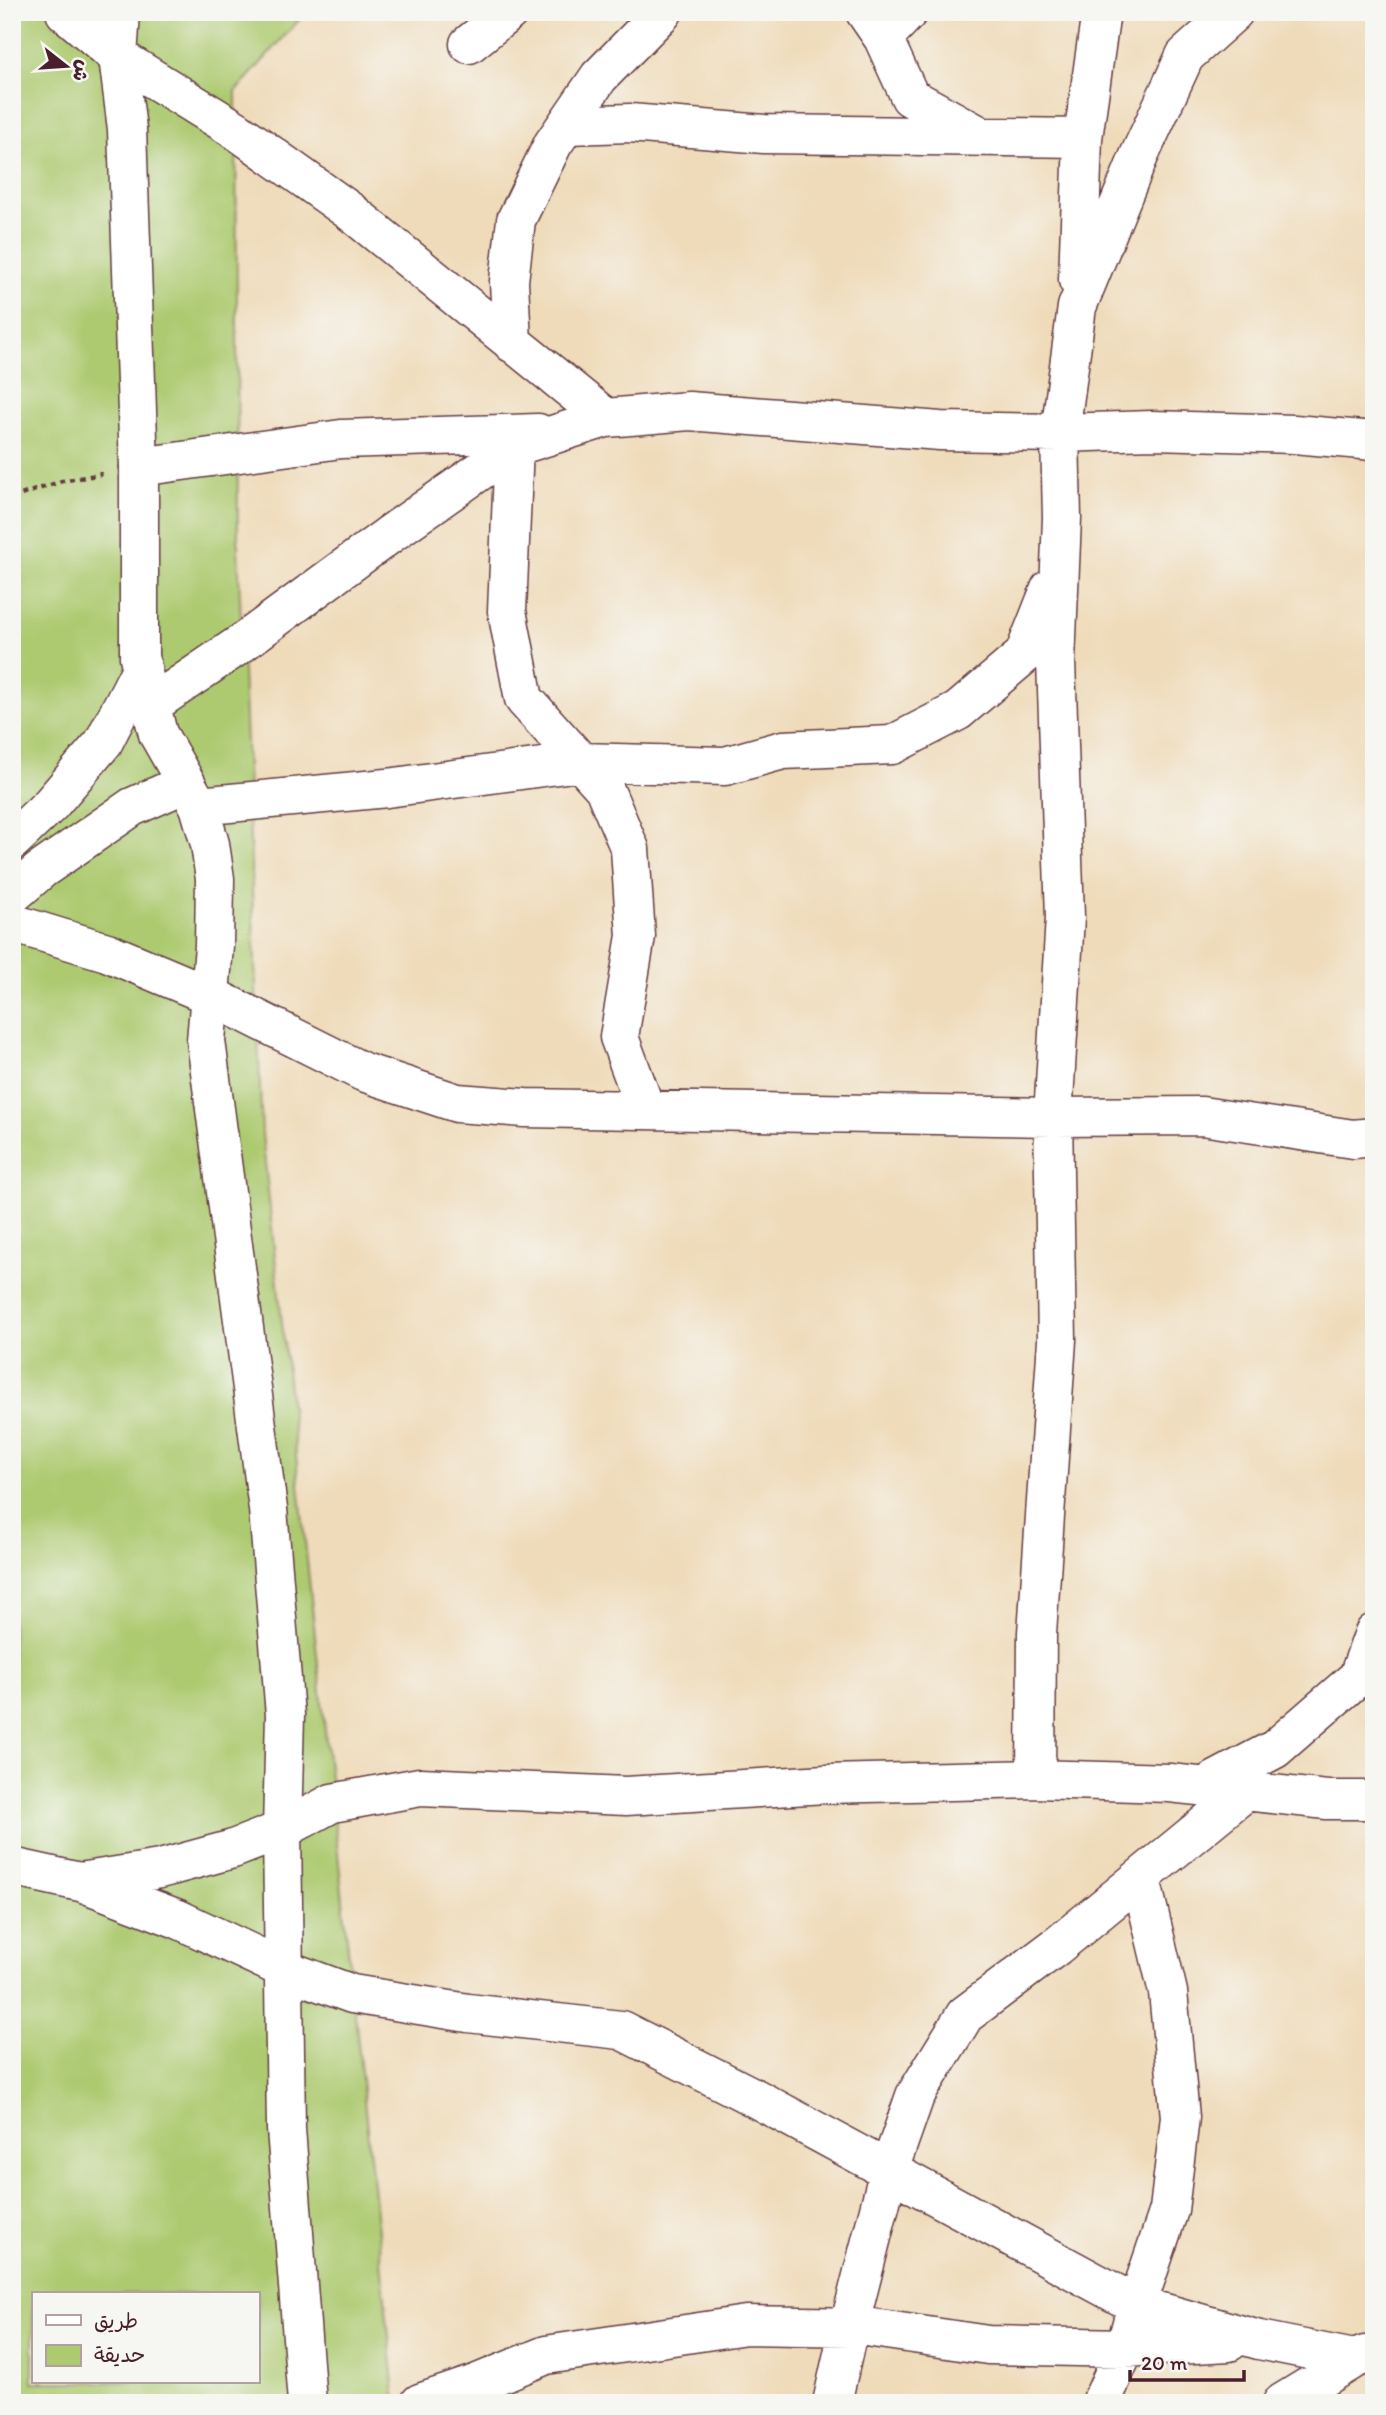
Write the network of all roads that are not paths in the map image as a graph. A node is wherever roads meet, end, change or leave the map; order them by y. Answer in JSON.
{"nodes":[{"id":1,"x":65,"y":12,"type":"edge"},
{"id":2,"x":121,"y":12,"type":"edge"},
{"id":3,"x":509,"y":12,"type":"edge"},
{"id":4,"x":663,"y":12,"type":"edge"},
{"id":5,"x":1101,"y":12,"type":"edge"},
{"id":6,"x":1234,"y":12,"type":"edge"},
{"id":7,"x":885,"y":21,"type":"edge"},
{"id":8,"x":469,"y":44,"type":"dead end"},
{"id":9,"x":118,"y":57,"type":"junction"},
{"id":10,"x":567,"y":125,"type":"junction"},
{"id":11,"x":982,"y":136,"type":"junction"},
{"id":12,"x":1083,"y":138,"type":"junction"},
{"id":13,"x":1077,"y":307,"type":"junction"},
{"id":14,"x":512,"y":343,"type":"junction"},
{"id":15,"x":606,"y":418,"type":"junction"},
{"id":16,"x":557,"y":433,"type":"junction"},
{"id":17,"x":1060,"y":433,"type":"junction"},
{"id":18,"x":1374,"y":441,"type":"edge"},
{"id":19,"x":514,"y":447,"type":"junction"},
{"id":20,"x":139,"y":467,"type":"junction"},
{"id":21,"x":1061,"y":561,"type":"junction"},
{"id":22,"x":142,"y":667,"type":"junction"},
{"id":23,"x":151,"y":705,"type":"junction"},
{"id":24,"x":580,"y":762,"type":"junction"},
{"id":25,"x":192,"y":794,"type":"junction"},
{"id":26,"x":12,"y":841,"type":"edge"},
{"id":27,"x":12,"y":895,"type":"edge"},
{"id":28,"x":12,"y":923,"type":"edge"},
{"id":29,"x":209,"y":995,"type":"junction"},
{"id":30,"x":646,"y":1110,"type":"junction"},
{"id":31,"x":1053,"y":1117,"type":"junction"},
{"id":32,"x":1374,"y":1137,"type":"edge"},
{"id":33,"x":1374,"y":1633,"type":"edge"},
{"id":34,"x":1036,"y":1779,"type":"junction"},
{"id":35,"x":1203,"y":1787,"type":"junction"},
{"id":36,"x":1246,"y":1791,"type":"junction"},
{"id":37,"x":1374,"y":1800,"type":"edge"},
{"id":38,"x":282,"y":1830,"type":"junction"},
{"id":39,"x":12,"y":1867,"type":"edge"},
{"id":40,"x":1140,"y":1879,"type":"junction"},
{"id":41,"x":80,"y":1882,"type":"junction"},
{"id":42,"x":284,"y":1969,"type":"junction"},
{"id":43,"x":889,"y":2170,"type":"junction"},
{"id":44,"x":1137,"y":2305,"type":"junction"},
{"id":45,"x":849,"y":2327,"type":"junction"},
{"id":46,"x":1259,"y":2340,"type":"junction"},
{"id":47,"x":1125,"y":2348,"type":"junction"},
{"id":48,"x":1364,"y":2356,"type":"edge"},
{"id":49,"x":307,"y":2403,"type":"edge"},
{"id":50,"x":420,"y":2403,"type":"edge"},
{"id":51,"x":832,"y":2403,"type":"edge"},
{"id":52,"x":1101,"y":2403,"type":"edge"},
{"id":53,"x":1282,"y":2403,"type":"edge"}],
"edges":[{"from":1,"to":9,"type":"street"},
{"from":2,"to":9,"type":"street"},
{"from":3,"to":8,"type":"street"},
{"from":4,"to":10,"type":"street"},
{"from":5,"to":12,"type":"street"},
{"from":6,"to":13,"type":"street"},
{"from":7,"to":11,"type":"street"},
{"from":9,"to":14,"type":"street"},
{"from":9,"to":20,"type":"street"},
{"from":10,"to":11,"type":"street"},
{"from":10,"to":14,"type":"street"},
{"from":11,"to":12,"type":"street"},
{"from":12,"to":13,"type":"street"},
{"from":13,"to":17,"type":"street"},
{"from":14,"to":15,"type":"street"},
{"from":15,"to":16,"type":"street"},
{"from":15,"to":17,"type":"street"},
{"from":16,"to":19,"type":"street"},
{"from":16,"to":20,"type":"street"},
{"from":17,"to":18,"type":"street"},
{"from":17,"to":21,"type":"street"},
{"from":19,"to":23,"type":"street"},
{"from":19,"to":24,"type":"street"},
{"from":20,"to":22,"type":"street"},
{"from":21,"to":24,"type":"street"},
{"from":21,"to":31,"type":"street"},
{"from":22,"to":23,"type":"street"},
{"from":22,"to":26,"type":"street"},
{"from":23,"to":25,"type":"street"},
{"from":24,"to":25,"type":"street"},
{"from":24,"to":30,"type":"street"},
{"from":25,"to":27,"type":"street"},
{"from":25,"to":29,"type":"street"},
{"from":28,"to":29,"type":"street"},
{"from":29,"to":30,"type":"street"},
{"from":29,"to":38,"type":"street"},
{"from":30,"to":31,"type":"street"},
{"from":31,"to":32,"type":"street"},
{"from":31,"to":34,"type":"street"},
{"from":33,"to":35,"type":"street"},
{"from":34,"to":35,"type":"street"},
{"from":34,"to":38,"type":"street"},
{"from":35,"to":36,"type":"street"},
{"from":36,"to":37,"type":"street"},
{"from":36,"to":40,"type":"street"},
{"from":38,"to":41,"type":"street"},
{"from":38,"to":42,"type":"street"},
{"from":39,"to":41,"type":"street"},
{"from":40,"to":43,"type":"street"},
{"from":40,"to":44,"type":"street"},
{"from":41,"to":42,"type":"street"},
{"from":42,"to":43,"type":"street"},
{"from":42,"to":49,"type":"street"},
{"from":43,"to":44,"type":"street"},
{"from":43,"to":45,"type":"street"},
{"from":44,"to":46,"type":"street"},
{"from":44,"to":47,"type":"street"},
{"from":45,"to":47,"type":"street"},
{"from":45,"to":50,"type":"street"},
{"from":45,"to":51,"type":"street"},
{"from":46,"to":47,"type":"street"},
{"from":46,"to":48,"type":"street"},
{"from":47,"to":52,"type":"street"},
{"from":48,"to":53,"type":"street"}]}
